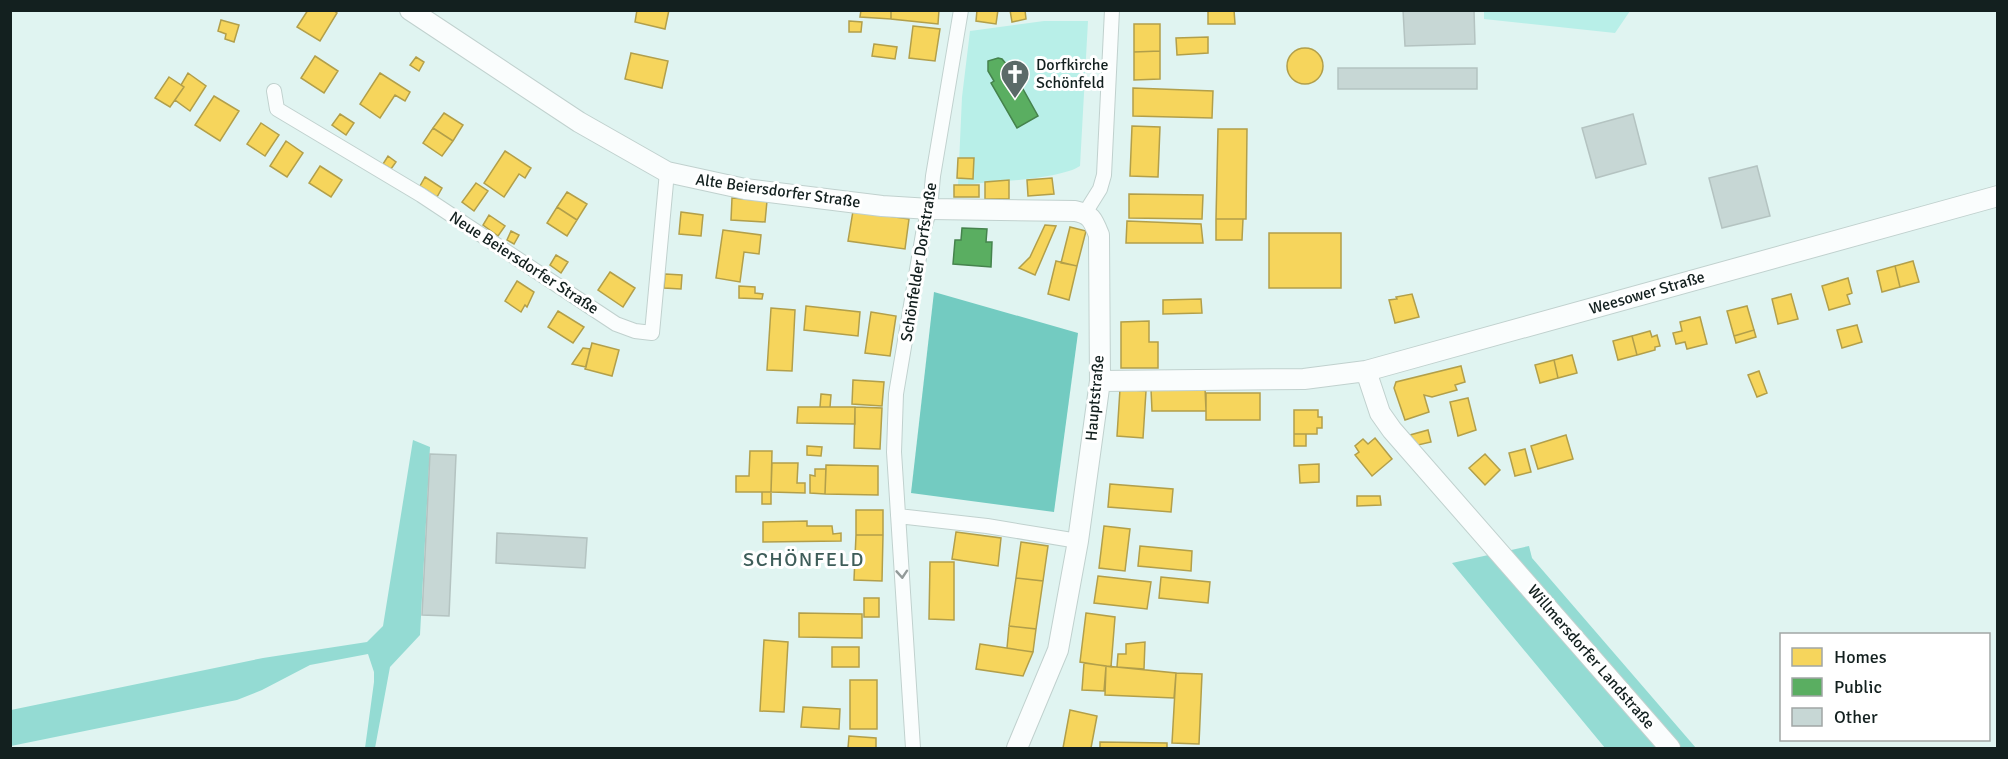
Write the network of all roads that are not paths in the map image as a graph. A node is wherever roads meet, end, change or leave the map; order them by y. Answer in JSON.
{"nodes":[{"id":1,"x":410,"y":10,"type":"edge"},
{"id":2,"x":961,"y":10,"type":"edge"},
{"id":3,"x":1112,"y":10,"type":"edge"},
{"id":4,"x":274,"y":91,"type":"dead end"},
{"id":5,"x":667,"y":172,"type":"junction"},
{"id":6,"x":1998,"y":196,"type":"edge"},
{"id":7,"x":930,"y":209,"type":"junction"},
{"id":8,"x":1085,"y":213,"type":"junction"},
{"id":9,"x":1366,"y":371,"type":"junction"},
{"id":10,"x":1100,"y":381,"type":"junction"},
{"id":11,"x":898,"y":516,"type":"junction"},
{"id":12,"x":1078,"y":541,"type":"junction"},
{"id":13,"x":913,"y":748,"type":"edge"},
{"id":14,"x":1017,"y":748,"type":"edge"},
{"id":15,"x":1670,"y":748,"type":"edge"}],
"edges":[{"from":1,"to":5,"type":"main road","name":"Alte Beiersdorfer Straße"},
{"from":2,"to":7,"type":"street","name":"Schönfelder Dorfstraße"},
{"from":3,"to":8,"type":"street"},
{"from":4,"to":5,"type":"street","name":"Neue Beiersdorfer Straße"},
{"from":5,"to":7,"type":"main road","name":"Alte Beiersdorfer Straße"},
{"from":6,"to":9,"type":"main road","name":"Weesower Straße"},
{"from":7,"to":8,"type":"main road","name":"Alte Beiersdorfer Straße"},
{"from":7,"to":11,"type":"street","name":"Schönfelder Dorfstraße"},
{"from":8,"to":10,"type":"main road","name":"Hauptstraße"},
{"from":9,"to":10,"type":"main road","name":"Weesower Straße"},
{"from":9,"to":15,"type":"main road","name":"Willmersdorfer Landstraße"},
{"from":10,"to":12,"type":"main road","name":"Hauptstraße"},
{"from":11,"to":12,"type":"street"},
{"from":11,"to":13,"type":"street","name":"Schönfelder Dorfstraße","one_way":true},
{"from":12,"to":14,"type":"main road","name":"Hauptstraße"}]}
